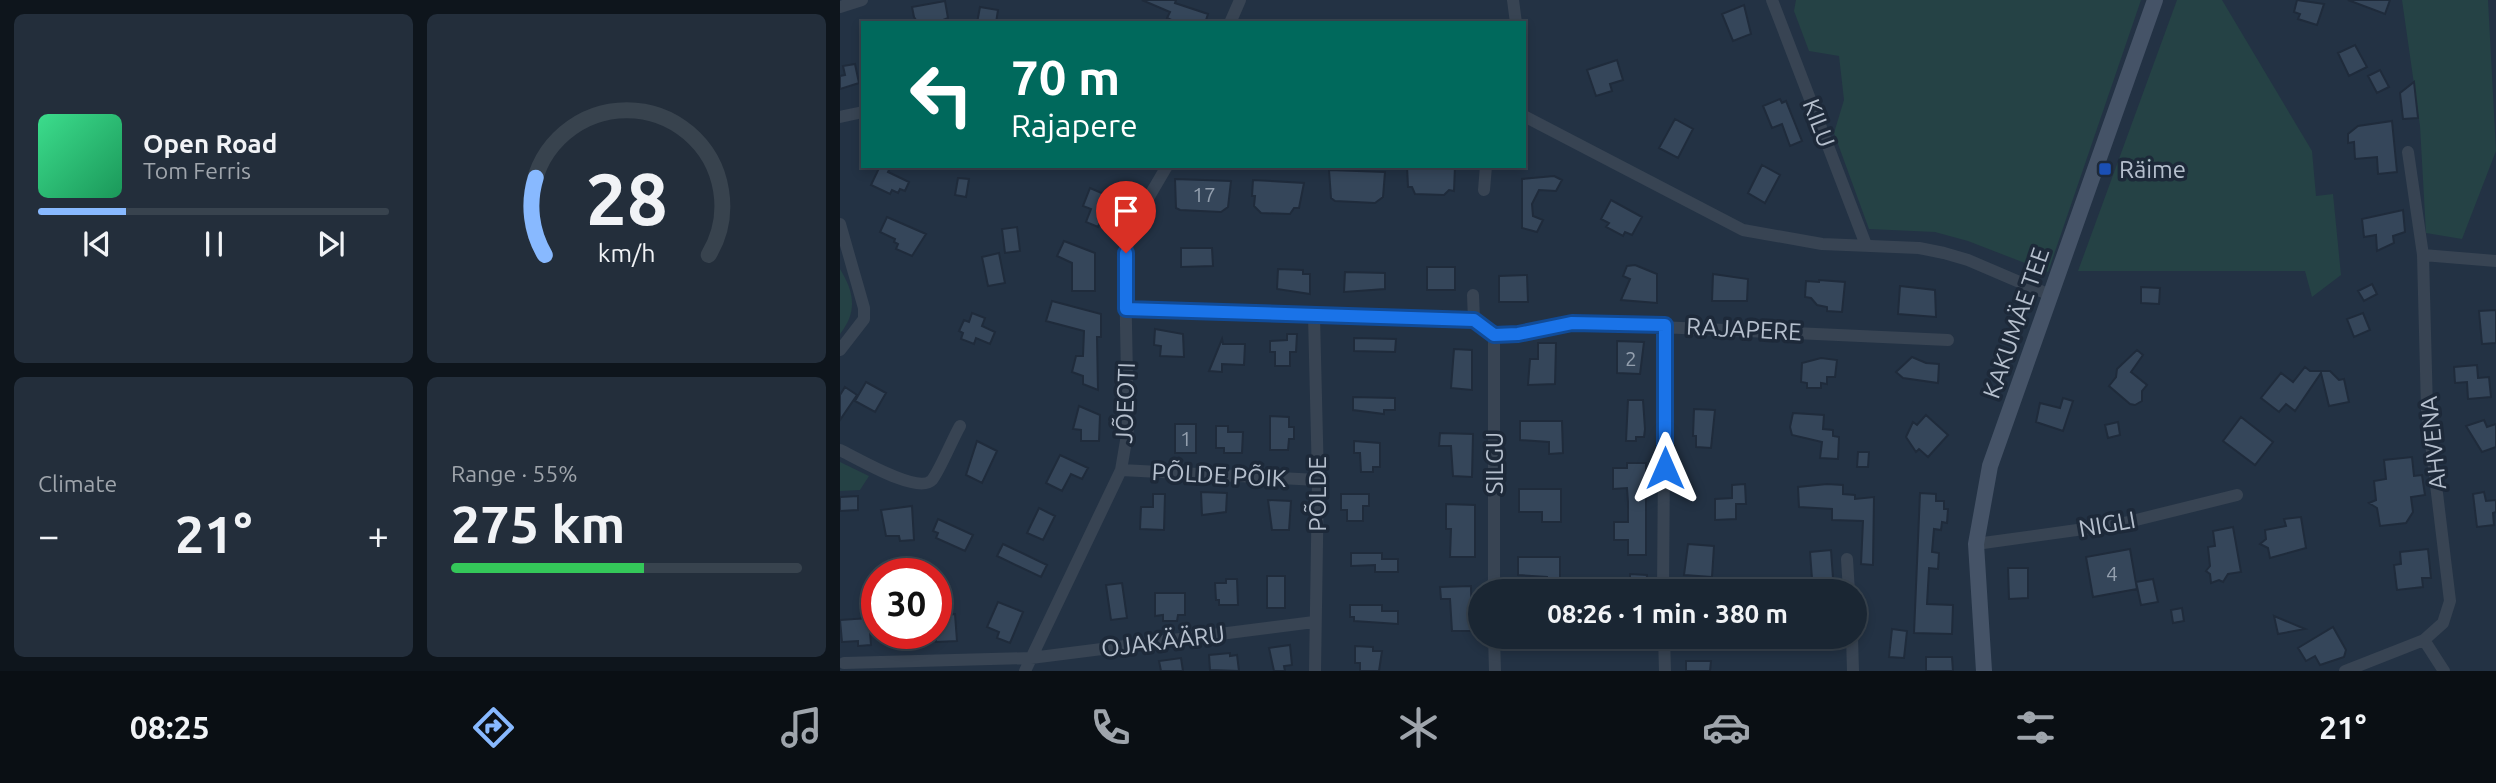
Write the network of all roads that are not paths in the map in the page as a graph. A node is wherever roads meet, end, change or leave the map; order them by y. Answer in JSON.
{"nodes":[{"id":1,"x":862,"y":0,"type":"edge"},
{"id":2,"x":1240,"y":0,"type":"edge"},
{"id":3,"x":1513,"y":0,"type":"edge"},
{"id":4,"x":1772,"y":0,"type":"edge"},
{"id":5,"x":2155,"y":0,"type":"edge"},
{"id":6,"x":840,"y":7,"type":"edge"},
{"id":7,"x":1231,"y":21,"type":"edge"},
{"id":8,"x":1516,"y":21,"type":"edge"},
{"id":9,"x":861,"y":112,"type":"edge"},
{"id":10,"x":840,"y":117,"type":"edge"},
{"id":11,"x":1526,"y":117,"type":"edge"},
{"id":12,"x":2408,"y":152,"type":"dead end"},
{"id":13,"x":1166,"y":168,"type":"edge"},
{"id":14,"x":1486,"y":168,"type":"edge"},
{"id":15,"x":1484,"y":190,"type":"dead end"},
{"id":16,"x":840,"y":224,"type":"edge"},
{"id":17,"x":1866,"y":245,"type":"junction"},
{"id":18,"x":2423,"y":255,"type":"junction"},
{"id":19,"x":2496,"y":261,"type":"edge"},
{"id":20,"x":1473,"y":295,"type":"dead end"},
{"id":21,"x":2050,"y":295,"type":"junction"},
{"id":22,"x":1126,"y":309,"type":"junction"},
{"id":23,"x":1314,"y":316,"type":"junction"},
{"id":24,"x":1474,"y":320,"type":"junction"},
{"id":25,"x":1665,"y":325,"type":"junction"},
{"id":26,"x":1494,"y":335,"type":"junction"},
{"id":27,"x":1948,"y":340,"type":"dead end"},
{"id":28,"x":840,"y":350,"type":"edge"},
{"id":29,"x":960,"y":426,"type":"dead end"},
{"id":30,"x":840,"y":450,"type":"edge"},
{"id":31,"x":1121,"y":470,"type":"junction"},
{"id":32,"x":1318,"y":480,"type":"junction"},
{"id":33,"x":2237,"y":495,"type":"dead end"},
{"id":34,"x":1976,"y":544,"type":"junction"},
{"id":35,"x":1847,"y":559,"type":"dead end"},
{"id":36,"x":1494,"y":579,"type":"edge"},
{"id":37,"x":1663,"y":579,"type":"edge"},
{"id":38,"x":1848,"y":579,"type":"edge"},
{"id":39,"x":1314,"y":622,"type":"junction"},
{"id":40,"x":2424,"y":640,"type":"junction"},
{"id":41,"x":1494,"y":649,"type":"edge"},
{"id":42,"x":1664,"y":649,"type":"edge"},
{"id":43,"x":1852,"y":649,"type":"edge"},
{"id":44,"x":1031,"y":658,"type":"junction"},
{"id":45,"x":844,"y":663,"type":"dead end"},
{"id":46,"x":1025,"y":671,"type":"edge"},
{"id":47,"x":1315,"y":671,"type":"edge"},
{"id":48,"x":1495,"y":671,"type":"edge"},
{"id":49,"x":1665,"y":671,"type":"edge"},
{"id":50,"x":1853,"y":671,"type":"edge"},
{"id":51,"x":1984,"y":671,"type":"edge"},
{"id":52,"x":2345,"y":671,"type":"edge"},
{"id":53,"x":2444,"y":671,"type":"edge"}],
"edges":[{"from":1,"to":6,"type":"street"},
{"from":2,"to":7,"type":"street"},
{"from":3,"to":8,"type":"street"},
{"from":4,"to":17,"type":"street","name":"KILU"},
{"from":5,"to":21,"type":"street","name":"KAKUMÄE TEE"},
{"from":9,"to":10,"type":"street"},
{"from":11,"to":17,"type":"street"},
{"from":12,"to":18,"type":"street","name":"AHVENA"},
{"from":13,"to":22,"type":"street","name":"JÕEOTI"},
{"from":14,"to":15,"type":"street"},
{"from":16,"to":28,"type":"street"},
{"from":17,"to":21,"type":"street"},
{"from":18,"to":19,"type":"street"},
{"from":18,"to":40,"type":"street","name":"AHVENA"},
{"from":20,"to":24,"type":"street"},
{"from":21,"to":34,"type":"street","name":"KAKUMÄE TEE"},
{"from":22,"to":23,"type":"street"},
{"from":22,"to":31,"type":"street","name":"JÕEOTI"},
{"from":23,"to":24,"type":"street"},
{"from":23,"to":32,"type":"street","name":"PÕLDE"},
{"from":24,"to":26,"type":"street"},
{"from":25,"to":26,"type":"street","name":"RAJAPERE"},
{"from":25,"to":27,"type":"street","name":"RAJAPERE"},
{"from":25,"to":37,"type":"street"},
{"from":26,"to":36,"type":"street","name":"SILGU"},
{"from":29,"to":30,"type":"street"},
{"from":31,"to":32,"type":"street","name":"PÕLDE PÕIK"},
{"from":31,"to":44,"type":"street","name":"JÕEOTI"},
{"from":32,"to":39,"type":"street","name":"PÕLDE"},
{"from":33,"to":34,"type":"street","name":"NIGLI"},
{"from":34,"to":51,"type":"street","name":"KAKUMÄE TEE"},
{"from":35,"to":38,"type":"street"},
{"from":39,"to":44,"type":"street","name":"OJAKÄÄRU"},
{"from":39,"to":47,"type":"street","name":"PÕLDE"},
{"from":40,"to":52,"type":"street","name":"AHVENA"},
{"from":40,"to":53,"type":"street"},
{"from":41,"to":48,"type":"street"},
{"from":42,"to":49,"type":"street"},
{"from":43,"to":50,"type":"street"},
{"from":44,"to":45,"type":"street","name":"OJAKÄÄRU"},
{"from":44,"to":46,"type":"street","name":"JÕEOTI"}]}
